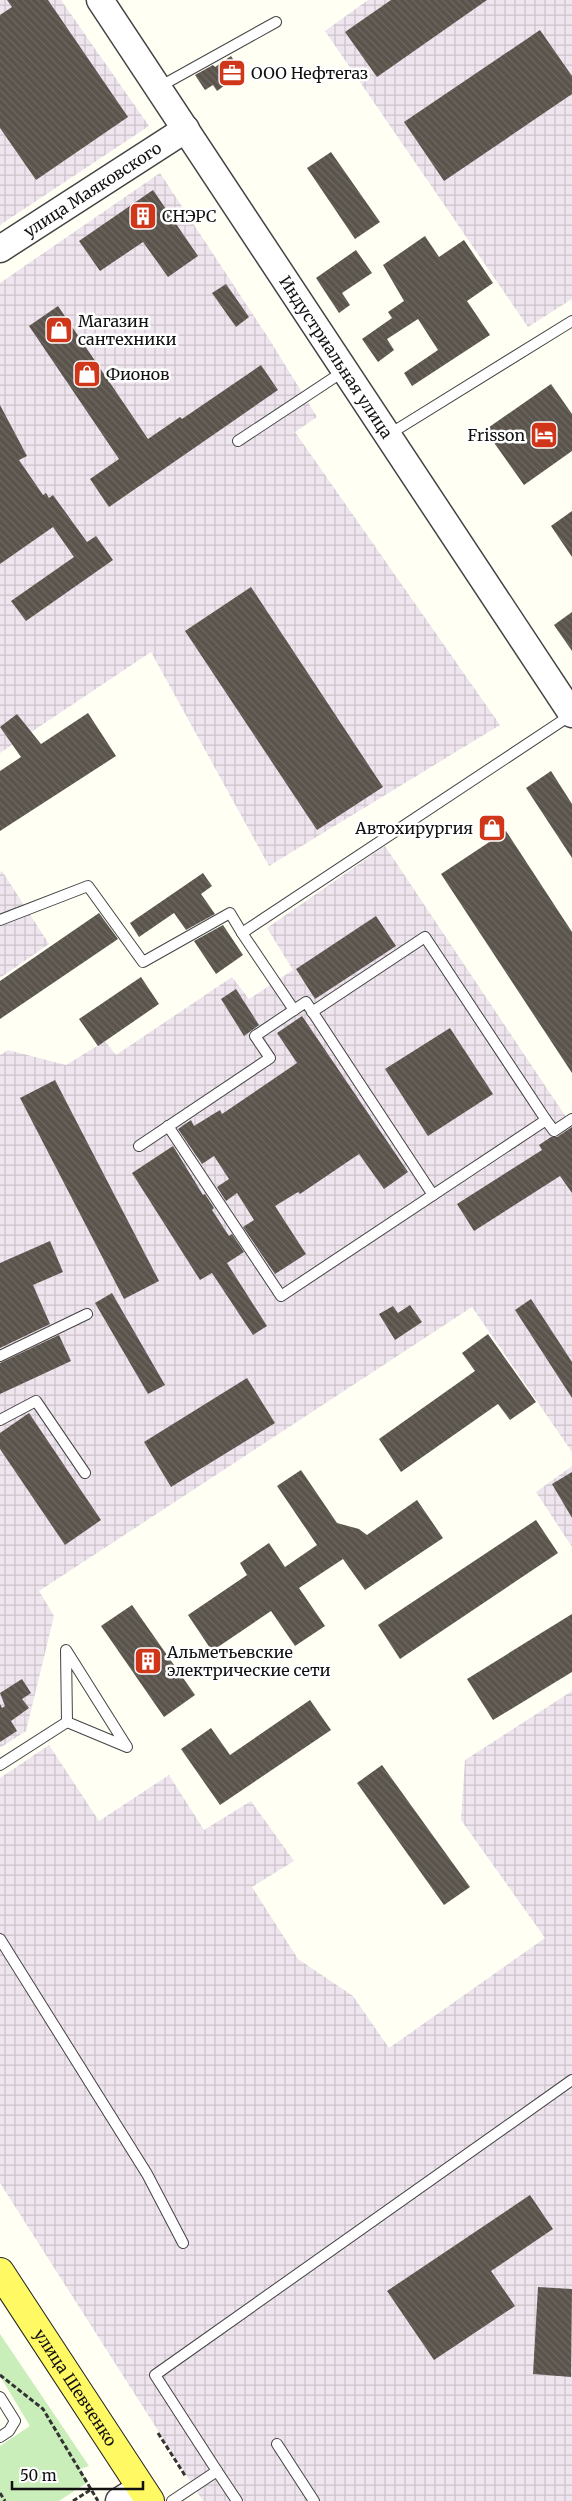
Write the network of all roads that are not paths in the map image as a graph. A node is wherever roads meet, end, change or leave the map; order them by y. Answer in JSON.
{"nodes":[{"id":1,"x":100,"y":0,"type":"edge"},
{"id":2,"x":276,"y":22,"type":"dead end"},
{"id":3,"x":158,"y":87,"type":"junction"},
{"id":4,"x":186,"y":129,"type":"junction"},
{"id":5,"x":0,"y":249,"type":"edge"},
{"id":6,"x":572,"y":321,"type":"edge"},
{"id":7,"x":345,"y":370,"type":"junction"},
{"id":8,"x":388,"y":435,"type":"junction"},
{"id":9,"x":238,"y":441,"type":"dead end"},
{"id":10,"x":572,"y":714,"type":"edge"},
{"id":11,"x":0,"y":920,"type":"edge"},
{"id":12,"x":242,"y":933,"type":"junction"},
{"id":13,"x":294,"y":1010,"type":"junction"},
{"id":14,"x":312,"y":1012,"type":"junction"},
{"id":15,"x":572,"y":1119,"type":"edge"},
{"id":16,"x":546,"y":1120,"type":"junction"},
{"id":17,"x":168,"y":1126,"type":"junction"},
{"id":18,"x":139,"y":1146,"type":"dead end"},
{"id":19,"x":433,"y":1195,"type":"junction"},
{"id":20,"x":87,"y":1314,"type":"dead end"},
{"id":21,"x":0,"y":1356,"type":"edge"},
{"id":22,"x":0,"y":1420,"type":"edge"},
{"id":23,"x":85,"y":1473,"type":"dead end"},
{"id":24,"x":67,"y":1722,"type":"junction"},
{"id":25,"x":0,"y":1765,"type":"edge"},
{"id":26,"x":0,"y":1939,"type":"edge"},
{"id":27,"x":572,"y":2080,"type":"edge"},
{"id":28,"x":183,"y":2243,"type":"dead end"},
{"id":29,"x":0,"y":2272,"type":"edge"},
{"id":30,"x":0,"y":2397,"type":"edge"},
{"id":31,"x":0,"y":2437,"type":"edge"},
{"id":32,"x":277,"y":2444,"type":"dead end"},
{"id":33,"x":217,"y":2471,"type":"junction"},
{"id":34,"x":136,"y":2497,"type":"edge"},
{"id":35,"x":172,"y":2501,"type":"edge"},
{"id":36,"x":237,"y":2501,"type":"edge"},
{"id":37,"x":314,"y":2501,"type":"edge"}],
"edges":[{"from":1,"to":3,"type":"street","name":"Индустриальная улица"},
{"from":2,"to":3,"type":"lane"},
{"from":3,"to":4,"type":"street","name":"Индустриальная улица"},
{"from":4,"to":5,"type":"street","name":"улица Маяковского"},
{"from":4,"to":7,"type":"street","name":"Индустриальная улица"},
{"from":6,"to":8,"type":"lane"},
{"from":7,"to":8,"type":"street","name":"Индустриальная улица"},
{"from":7,"to":9,"type":"lane"},
{"from":8,"to":10,"type":"street","name":"Индустриальная улица"},
{"from":10,"to":12,"type":"lane"},
{"from":11,"to":12,"type":"lane"},
{"from":12,"to":13,"type":"lane"},
{"from":13,"to":14,"type":"lane"},
{"from":13,"to":17,"type":"lane"},
{"from":14,"to":16,"type":"lane"},
{"from":14,"to":19,"type":"lane"},
{"from":15,"to":16,"type":"lane"},
{"from":16,"to":19,"type":"lane"},
{"from":17,"to":18,"type":"lane"},
{"from":17,"to":19,"type":"lane"},
{"from":20,"to":21,"type":"lane"},
{"from":22,"to":23,"type":"lane"},
{"from":24,"to":24,"type":"lane"},
{"from":24,"to":25,"type":"lane"},
{"from":26,"to":28,"type":"lane"},
{"from":27,"to":33,"type":"lane"},
{"from":29,"to":34,"type":"main road","name":"улица Шевченко"},
{"from":30,"to":31,"type":"lane"},
{"from":32,"to":37,"type":"lane"},
{"from":33,"to":35,"type":"lane"},
{"from":33,"to":36,"type":"lane"}]}
